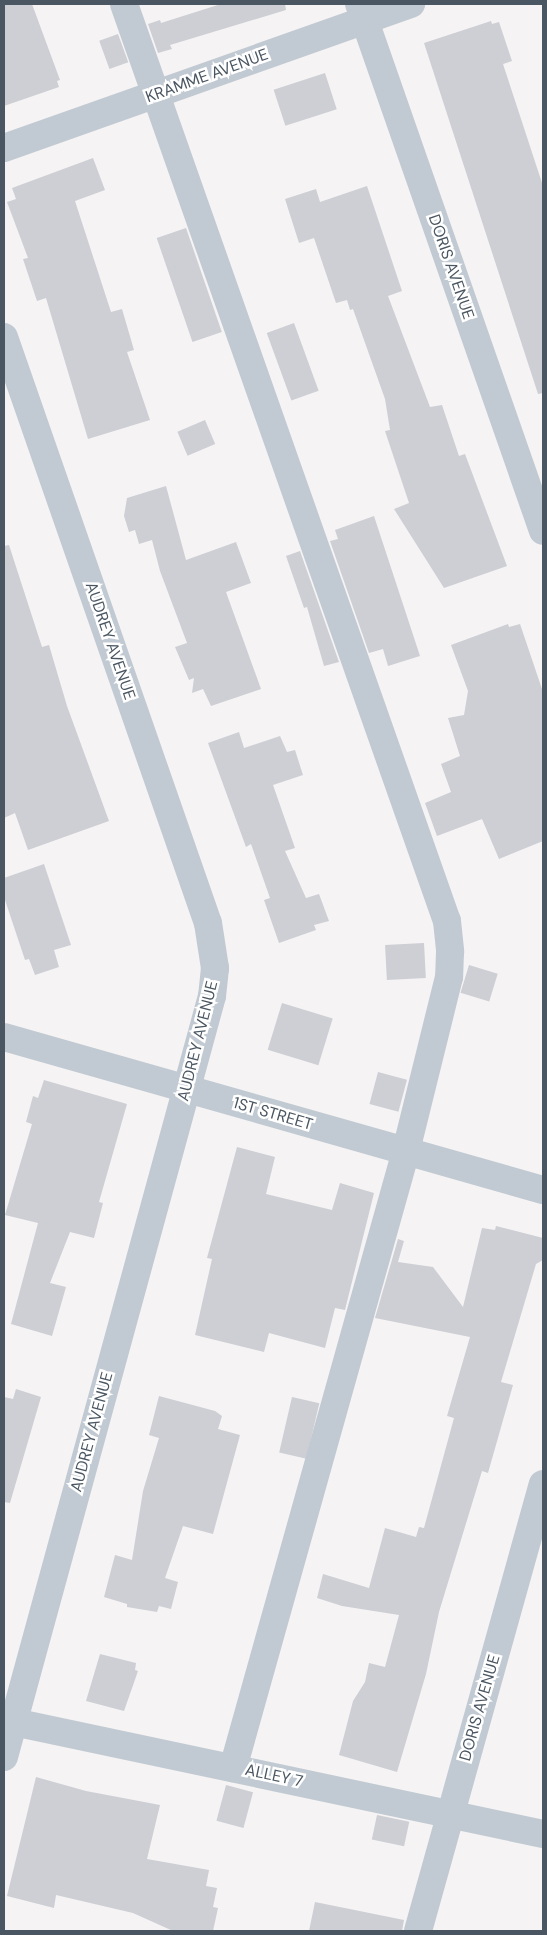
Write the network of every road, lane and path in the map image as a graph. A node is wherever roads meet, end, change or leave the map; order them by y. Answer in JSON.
{"nodes":[{"id":1,"x":124,"y":4,"type":"edge"},
{"id":2,"x":411,"y":4,"type":"edge"},
{"id":3,"x":362,"y":12,"type":"edge"},
{"id":4,"x":156,"y":94,"type":"junction"},
{"id":5,"x":4,"y":148,"type":"edge"},
{"id":6,"x":4,"y":337,"type":"edge"},
{"id":7,"x":543,"y":530,"type":"edge"},
{"id":8,"x":4,"y":1037,"type":"edge"},
{"id":9,"x":186,"y":1089,"type":"junction"},
{"id":10,"x":406,"y":1151,"type":"junction"},
{"id":11,"x":543,"y":1190,"type":"edge"},
{"id":12,"x":543,"y":1484,"type":"edge"},
{"id":13,"x":8,"y":1721,"type":"edge"},
{"id":14,"x":4,"y":1757,"type":"edge"},
{"id":15,"x":234,"y":1768,"type":"junction"},
{"id":16,"x":450,"y":1814,"type":"junction"},
{"id":17,"x":543,"y":1834,"type":"edge"},
{"id":18,"x":418,"y":1931,"type":"edge"}],
"edges":[{"from":1,"to":4,"type":"street"},
{"from":2,"to":3,"type":"street","name":"KRAMME AVENUE"},
{"from":3,"to":4,"type":"street","name":"KRAMME AVENUE"},
{"from":3,"to":7,"type":"street","name":"DORIS AVENUE"},
{"from":4,"to":5,"type":"street","name":"KRAMME AVENUE"},
{"from":4,"to":10,"type":"street"},
{"from":6,"to":9,"type":"street","name":"AUDREY AVENUE"},
{"from":8,"to":9,"type":"street","name":"1ST STREET"},
{"from":9,"to":10,"type":"street","name":"1ST STREET"},
{"from":9,"to":13,"type":"street","name":"AUDREY AVENUE"},
{"from":10,"to":11,"type":"street","name":"1ST STREET"},
{"from":10,"to":15,"type":"street"},
{"from":12,"to":16,"type":"street","name":"DORIS AVENUE"},
{"from":13,"to":14,"type":"street","name":"AUDREY AVENUE"},
{"from":13,"to":15,"type":"street","name":"ALLEY 7"},
{"from":15,"to":16,"type":"street","name":"ALLEY 7"},
{"from":16,"to":17,"type":"street","name":"ALLEY 7"},
{"from":16,"to":18,"type":"street","name":"DORIS AVENUE"}]}
